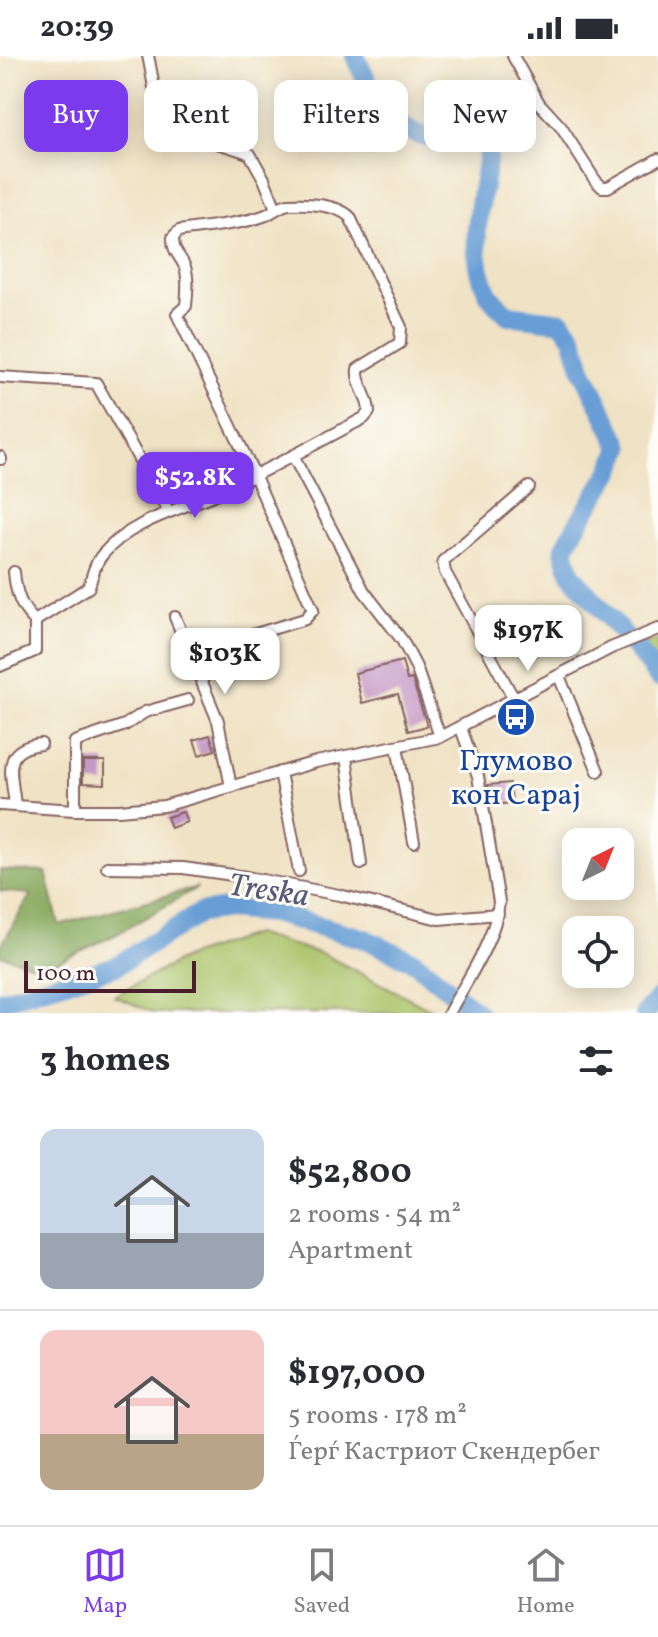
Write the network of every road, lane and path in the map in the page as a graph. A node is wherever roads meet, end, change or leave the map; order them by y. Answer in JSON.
{"nodes":[{"id":1,"x":148,"y":56,"type":"edge"},
{"id":2,"x":513,"y":56,"type":"edge"},
{"id":3,"x":658,"y":159,"type":"edge"},
{"id":4,"x":276,"y":209,"type":"junction"},
{"id":5,"x":0,"y":377,"type":"edge"},
{"id":6,"x":293,"y":456,"type":"junction"},
{"id":7,"x":254,"y":474,"type":"junction"},
{"id":8,"x":529,"y":487,"type":"dead end"},
{"id":9,"x":169,"y":512,"type":"junction"},
{"id":10,"x":14,"y":572,"type":"dead end"},
{"id":11,"x":175,"y":617,"type":"dead end"},
{"id":12,"x":35,"y":621,"type":"junction"},
{"id":13,"x":658,"y":629,"type":"edge"},
{"id":14,"x":189,"y":654,"type":"junction"},
{"id":15,"x":0,"y":666,"type":"edge"},
{"id":16,"x":559,"y":676,"type":"junction"},
{"id":17,"x":514,"y":699,"type":"junction"},
{"id":18,"x":188,"y":700,"type":"dead end"},
{"id":19,"x":461,"y":728,"type":"junction"},
{"id":20,"x":440,"y":737,"type":"junction"},
{"id":21,"x":41,"y":744,"type":"dead end"},
{"id":22,"x":397,"y":746,"type":"junction"},
{"id":23,"x":346,"y":757,"type":"junction"},
{"id":24,"x":598,"y":771,"type":"dead end"},
{"id":25,"x":280,"y":772,"type":"junction"},
{"id":26,"x":231,"y":787,"type":"junction"},
{"id":27,"x":0,"y":805,"type":"edge"},
{"id":28,"x":15,"y":806,"type":"junction"},
{"id":29,"x":75,"y":810,"type":"junction"},
{"id":30,"x":414,"y":842,"type":"dead end"},
{"id":31,"x":361,"y":864,"type":"dead end"},
{"id":32,"x":107,"y":867,"type":"dead end"},
{"id":33,"x":299,"y":871,"type":"dead end"},
{"id":34,"x":498,"y":914,"type":"junction"},
{"id":35,"x":449,"y":1013,"type":"edge"}],
"edges":[{"from":1,"to":4,"type":"street"},
{"from":2,"to":3,"type":"street"},
{"from":4,"to":6,"type":"street"},
{"from":4,"to":7,"type":"street"},
{"from":5,"to":9,"type":"street"},
{"from":6,"to":7,"type":"street"},
{"from":6,"to":20,"type":"street"},
{"from":7,"to":9,"type":"street"},
{"from":7,"to":14,"type":"street"},
{"from":8,"to":17,"type":"street"},
{"from":9,"to":12,"type":"street"},
{"from":10,"to":12,"type":"street"},
{"from":11,"to":14,"type":"street"},
{"from":12,"to":15,"type":"street"},
{"from":13,"to":16,"type":"street"},
{"from":14,"to":26,"type":"street"},
{"from":16,"to":17,"type":"street"},
{"from":16,"to":24,"type":"street"},
{"from":17,"to":19,"type":"street"},
{"from":18,"to":29,"type":"street"},
{"from":19,"to":20,"type":"street"},
{"from":19,"to":34,"type":"street"},
{"from":20,"to":22,"type":"street"},
{"from":21,"to":28,"type":"street"},
{"from":22,"to":23,"type":"street"},
{"from":22,"to":30,"type":"street"},
{"from":23,"to":25,"type":"street"},
{"from":23,"to":31,"type":"street"},
{"from":25,"to":26,"type":"street"},
{"from":25,"to":33,"type":"street"},
{"from":26,"to":29,"type":"street"},
{"from":27,"to":28,"type":"street"},
{"from":28,"to":29,"type":"street"},
{"from":32,"to":34,"type":"street"},
{"from":34,"to":35,"type":"street"}]}
